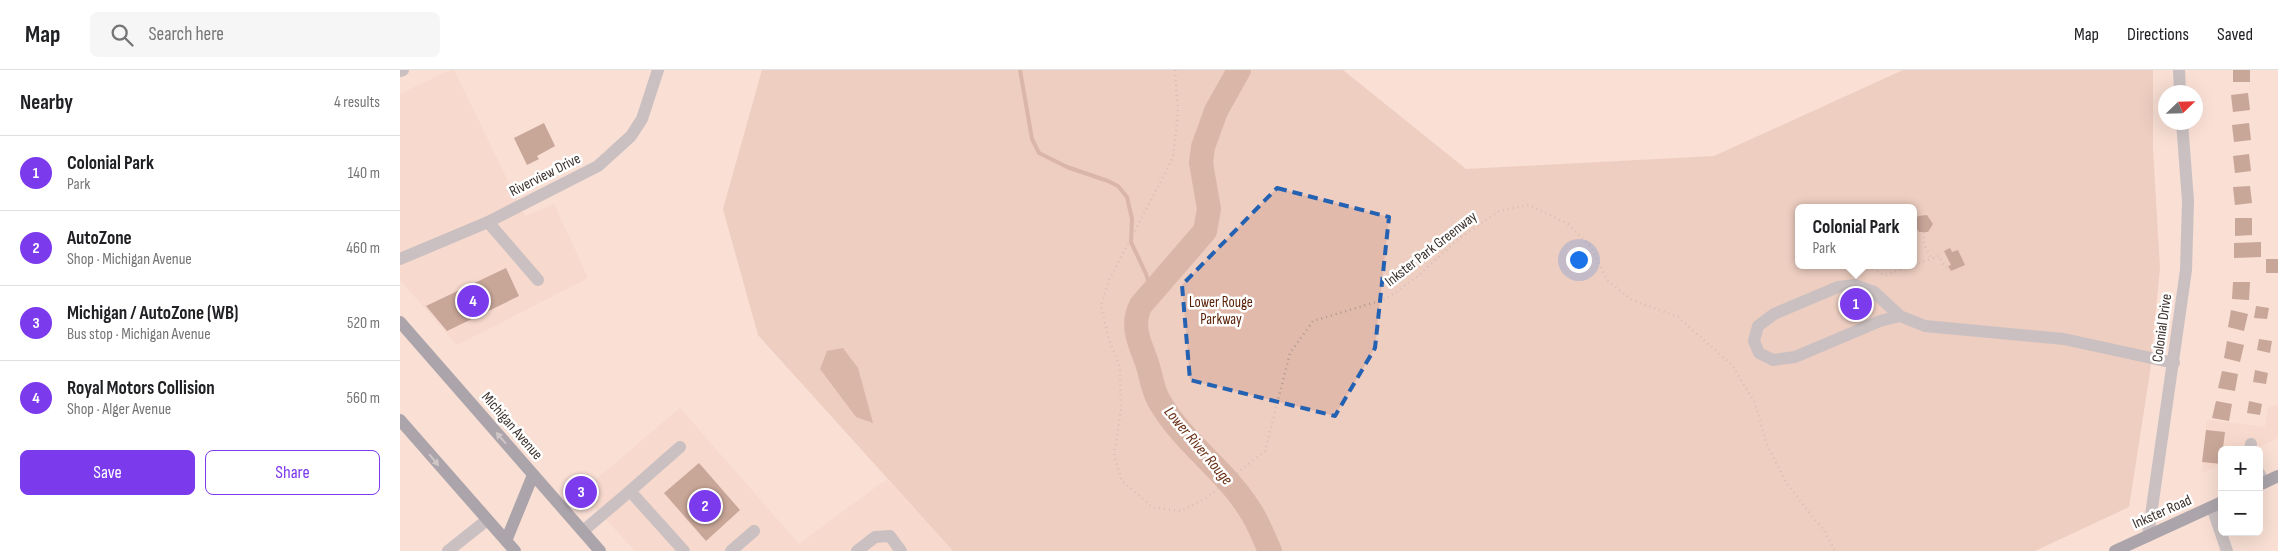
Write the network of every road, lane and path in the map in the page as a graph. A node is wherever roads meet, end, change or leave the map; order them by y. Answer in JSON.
{"nodes":[{"id":1,"x":658,"y":70,"type":"edge"},
{"id":2,"x":2179,"y":70,"type":"edge"},
{"id":3,"x":1175,"y":71,"type":"edge"},
{"id":4,"x":2180,"y":85,"type":"edge"},
{"id":5,"x":2183,"y":130,"type":"edge"},
{"id":6,"x":488,"y":222,"type":"junction"},
{"id":7,"x":1924,"y":232,"type":"dead end"},
{"id":8,"x":1946,"y":254,"type":"dead end"},
{"id":9,"x":1940,"y":257,"type":"junction"},
{"id":10,"x":1931,"y":258,"type":"junction"},
{"id":11,"x":400,"y":259,"type":"edge"},
{"id":12,"x":1917,"y":264,"type":"edge"},
{"id":13,"x":1874,"y":269,"type":"edge"},
{"id":14,"x":1903,"y":269,"type":"edge"},
{"id":15,"x":1950,"y":269,"type":"dead end"},
{"id":16,"x":538,"y":280,"type":"dead end"},
{"id":17,"x":1900,"y":316,"type":"junction"},
{"id":18,"x":400,"y":322,"type":"edge"},
{"id":19,"x":2174,"y":363,"type":"junction"},
{"id":20,"x":402,"y":425,"type":"edge"},
{"id":21,"x":680,"y":447,"type":"dead end"},
{"id":22,"x":533,"y":475,"type":"junction"},
{"id":23,"x":2278,"y":476,"type":"edge"},
{"id":24,"x":2263,"y":480,"type":"edge"},
{"id":25,"x":630,"y":491,"type":"junction"},
{"id":26,"x":2217,"y":505,"type":"edge"},
{"id":27,"x":487,"y":520,"type":"junction"},
{"id":28,"x":583,"y":531,"type":"junction"},
{"id":29,"x":754,"y":531,"type":"dead end"},
{"id":30,"x":2148,"y":536,"type":"junction"},
{"id":31,"x":511,"y":546,"type":"edge"},
{"id":32,"x":2130,"y":548,"type":"edge"},
{"id":33,"x":448,"y":551,"type":"edge"},
{"id":34,"x":600,"y":551,"type":"edge"},
{"id":35,"x":684,"y":551,"type":"edge"},
{"id":36,"x":731,"y":551,"type":"edge"},
{"id":37,"x":857,"y":551,"type":"edge"},
{"id":38,"x":901,"y":551,"type":"edge"},
{"id":39,"x":1835,"y":551,"type":"edge"},
{"id":40,"x":2115,"y":551,"type":"edge"},
{"id":41,"x":2227,"y":551,"type":"edge"}],
"edges":[{"from":1,"to":6,"type":"street","name":"Riverview Drive"},
{"from":2,"to":4,"type":"street"},
{"from":3,"to":39,"type":"path","name":"Inkster Park Greenway"},
{"from":5,"to":19,"type":"street","name":"Colonial Drive"},
{"from":6,"to":11,"type":"street","name":"Riverview Drive"},
{"from":6,"to":16,"type":"street"},
{"from":7,"to":10,"type":"path"},
{"from":8,"to":9,"type":"path"},
{"from":9,"to":10,"type":"path"},
{"from":9,"to":15,"type":"path"},
{"from":10,"to":12,"type":"path"},
{"from":13,"to":14,"type":"path"},
{"from":17,"to":17,"type":"street"},
{"from":17,"to":19,"type":"street"},
{"from":22,"to":18,"type":"main road","name":"Michigan Avenue","one_way":true},
{"from":19,"to":30,"type":"street","name":"Colonial Drive"},
{"from":20,"to":27,"type":"main road","one_way":true},
{"from":21,"to":25,"type":"street"},
{"from":22,"to":28,"type":"main road","name":"Michigan Avenue"},
{"from":22,"to":31,"type":"main road"},
{"from":23,"to":24,"type":"main road"},
{"from":25,"to":28,"type":"street"},
{"from":25,"to":35,"type":"street"},
{"from":26,"to":30,"type":"main road","name":"Inkster Road"},
{"from":26,"to":41,"type":"street"},
{"from":27,"to":31,"type":"main road"},
{"from":27,"to":33,"type":"street"},
{"from":28,"to":34,"type":"main road","name":"Michigan Avenue"},
{"from":29,"to":36,"type":"street"},
{"from":30,"to":32,"type":"main road","name":"Inkster Road"},
{"from":32,"to":40,"type":"main road","name":"Inkster Road"},
{"from":37,"to":38,"type":"street"}]}
